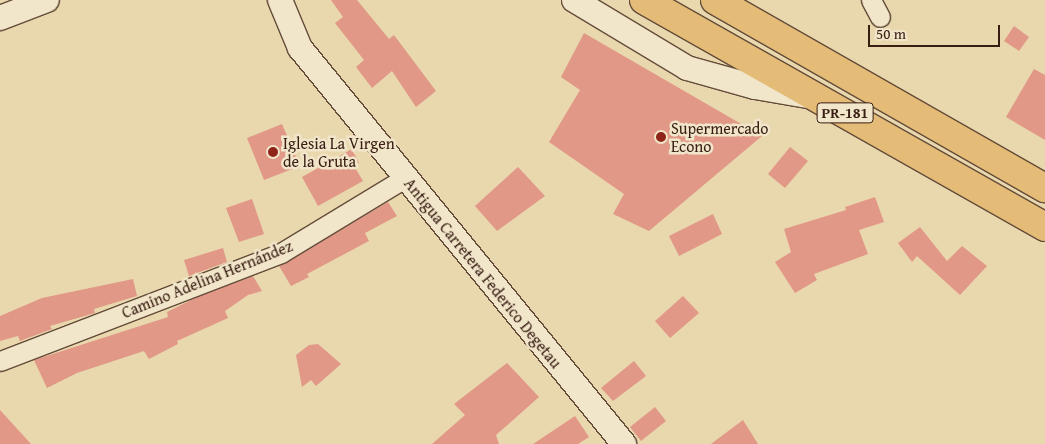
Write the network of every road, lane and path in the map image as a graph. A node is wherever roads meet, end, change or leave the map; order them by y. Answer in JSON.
{"nodes":[{"id":1,"x":48,"y":0,"type":"edge"},
{"id":2,"x":280,"y":0,"type":"edge"},
{"id":3,"x":574,"y":0,"type":"edge"},
{"id":4,"x":644,"y":0,"type":"edge"},
{"id":5,"x":715,"y":0,"type":"edge"},
{"id":6,"x":871,"y":0,"type":"edge"},
{"id":7,"x":880,"y":17,"type":"dead end"},
{"id":8,"x":0,"y":18,"type":"edge"},
{"id":9,"x":818,"y":98,"type":"junction"},
{"id":10,"x":1014,"y":170,"type":"junction"},
{"id":11,"x":405,"y":178,"type":"junction"},
{"id":12,"x":1045,"y":178,"type":"edge"},
{"id":13,"x":1045,"y":188,"type":"edge"},
{"id":14,"x":1045,"y":227,"type":"edge"},
{"id":15,"x":0,"y":361,"type":"edge"},
{"id":16,"x":624,"y":444,"type":"edge"}],
"edges":[{"from":1,"to":8,"type":"street"},
{"from":2,"to":11,"type":"street","name":"Antigua Carretera Federico Degetau"},
{"from":3,"to":9,"type":"street"},
{"from":4,"to":9,"type":"main road","number":"PR-181"},
{"from":5,"to":10,"type":"main road","number":"PR-181"},
{"from":6,"to":7,"type":"street"},
{"from":9,"to":14,"type":"main road","number":"PR-181"},
{"from":10,"to":12,"type":"street"},
{"from":10,"to":13,"type":"main road","number":"PR-181"},
{"from":11,"to":15,"type":"street","name":"Camino Adelina Hernández"},
{"from":11,"to":16,"type":"street","name":"Antigua Carretera Federico Degetau"}]}
